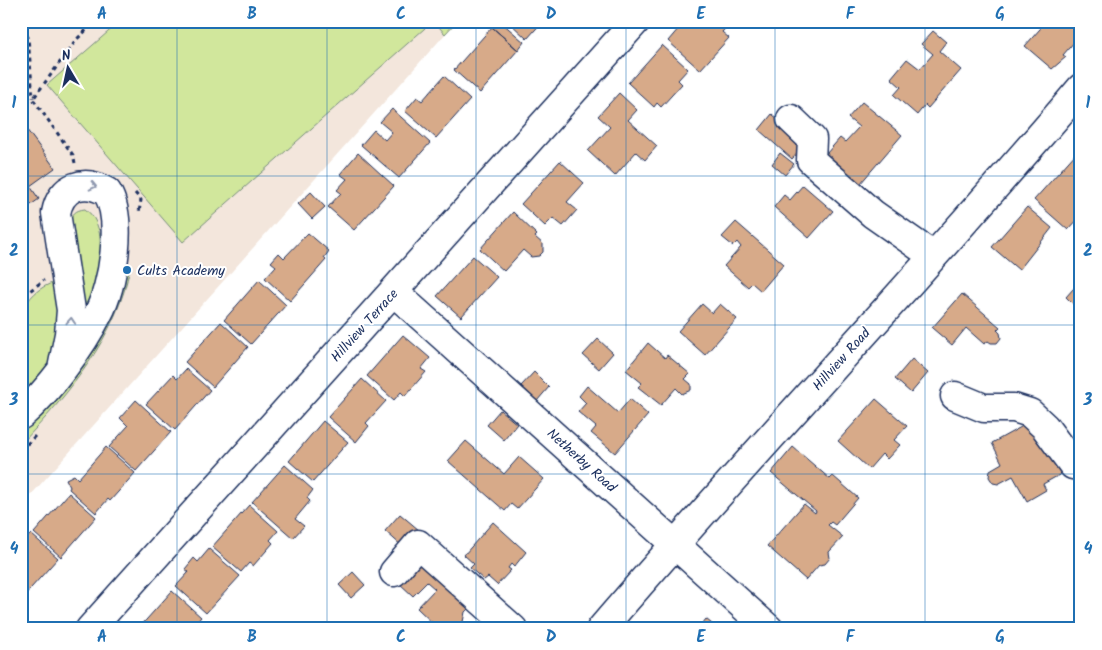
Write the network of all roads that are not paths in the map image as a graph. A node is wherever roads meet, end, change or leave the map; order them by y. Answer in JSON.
{"nodes":[{"id":1,"x":636,"y":21,"type":"edge"},
{"id":2,"x":1081,"y":88,"type":"edge"},
{"id":3,"x":791,"y":119,"type":"dead end"},
{"id":4,"x":934,"y":256,"type":"junction"},
{"id":5,"x":394,"y":292,"type":"junction"},
{"id":6,"x":62,"y":369,"type":"junction"},
{"id":7,"x":955,"y":396,"type":"dead end"},
{"id":8,"x":21,"y":415,"type":"edge"},
{"id":9,"x":1081,"y":466,"type":"edge"},
{"id":10,"x":674,"y":543,"type":"junction"},
{"id":11,"x":394,"y":572,"type":"dead end"},
{"id":12,"x":90,"y":629,"type":"edge"},
{"id":13,"x":513,"y":629,"type":"edge"},
{"id":14,"x":601,"y":629,"type":"edge"},
{"id":15,"x":769,"y":629,"type":"edge"}],
"edges":[{"from":1,"to":5,"type":"street","name":"Hillview Terrace"},
{"from":2,"to":4,"type":"street","name":"Hillview Road"},
{"from":3,"to":4,"type":"street"},
{"from":4,"to":10,"type":"street","name":"Hillview Road"},
{"from":5,"to":10,"type":"street","name":"Netherby Road"},
{"from":5,"to":12,"type":"street","name":"Hillview Terrace"},
{"from":6,"to":6,"type":"street","one_way":true},
{"from":6,"to":8,"type":"street"},
{"from":7,"to":9,"type":"street"},
{"from":10,"to":14,"type":"street","name":"Hillview Road"},
{"from":10,"to":15,"type":"street","name":"Netherby Road"},
{"from":11,"to":13,"type":"street"}]}
